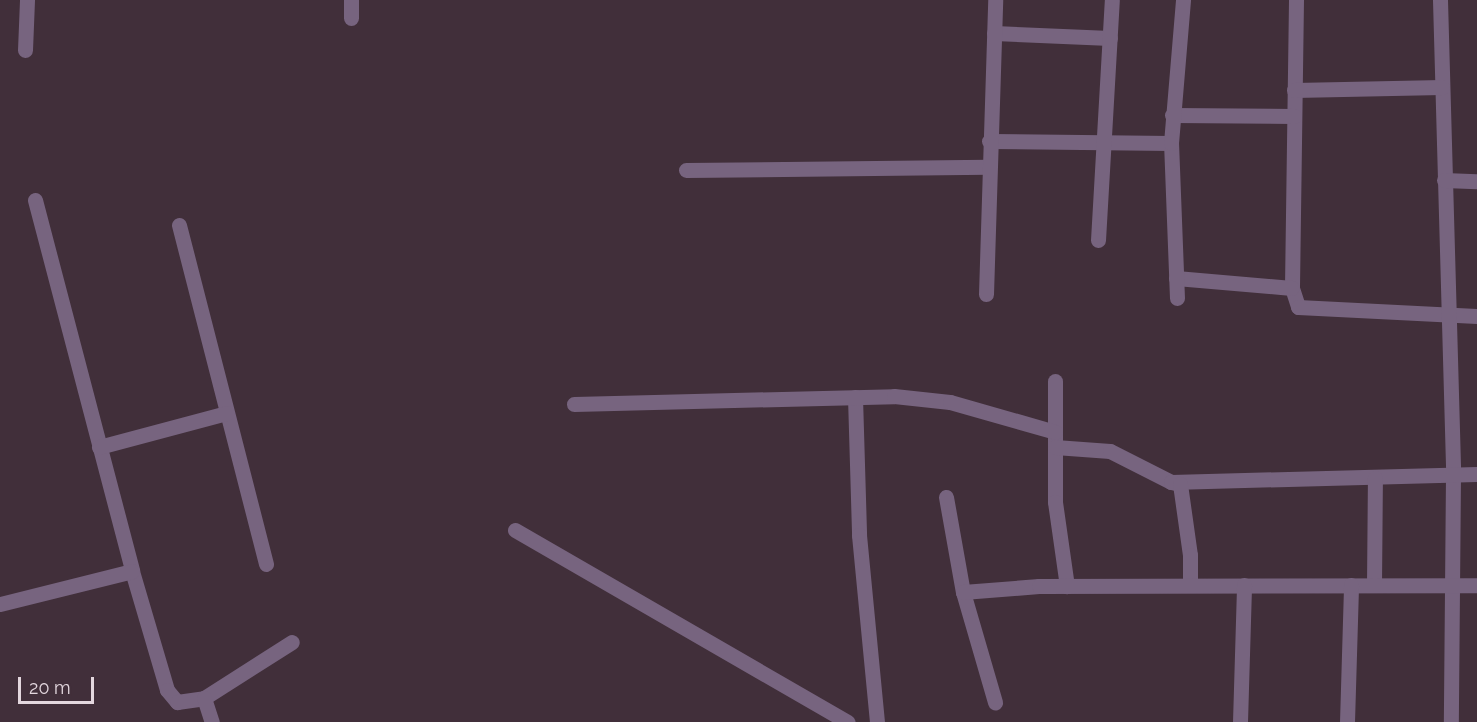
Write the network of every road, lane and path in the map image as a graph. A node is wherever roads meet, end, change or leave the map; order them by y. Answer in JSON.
{"nodes":[{"id":1,"x":27,"y":0,"type":"edge"},
{"id":2,"x":351,"y":0,"type":"edge"},
{"id":3,"x":995,"y":0,"type":"edge"},
{"id":4,"x":1112,"y":0,"type":"edge"},
{"id":5,"x":1183,"y":0,"type":"edge"},
{"id":6,"x":1296,"y":0,"type":"edge"},
{"id":7,"x":1440,"y":0,"type":"edge"},
{"id":8,"x":351,"y":18,"type":"dead end"},
{"id":9,"x":994,"y":33,"type":"junction"},
{"id":10,"x":1110,"y":38,"type":"junction"},
{"id":11,"x":25,"y":50,"type":"dead end"},
{"id":12,"x":1442,"y":87,"type":"junction"},
{"id":13,"x":1294,"y":90,"type":"junction"},
{"id":14,"x":1172,"y":116,"type":"junction"},
{"id":15,"x":1294,"y":116,"type":"junction"},
{"id":16,"x":989,"y":141,"type":"junction"},
{"id":17,"x":1104,"y":142,"type":"junction"},
{"id":18,"x":1171,"y":143,"type":"junction"},
{"id":19,"x":988,"y":167,"type":"junction"},
{"id":20,"x":686,"y":170,"type":"dead end"},
{"id":21,"x":1444,"y":180,"type":"junction"},
{"id":22,"x":1477,"y":181,"type":"edge"},
{"id":23,"x":35,"y":200,"type":"dead end"},
{"id":24,"x":179,"y":225,"type":"dead end"},
{"id":25,"x":1098,"y":240,"type":"dead end"},
{"id":26,"x":1176,"y":278,"type":"junction"},
{"id":27,"x":1292,"y":288,"type":"junction"},
{"id":28,"x":986,"y":294,"type":"dead end"},
{"id":29,"x":1177,"y":298,"type":"dead end"},
{"id":30,"x":1447,"y":315,"type":"junction"},
{"id":31,"x":1477,"y":316,"type":"edge"},
{"id":32,"x":1055,"y":381,"type":"dead end"},
{"id":33,"x":855,"y":397,"type":"junction"},
{"id":34,"x":574,"y":404,"type":"dead end"},
{"id":35,"x":227,"y":413,"type":"junction"},
{"id":36,"x":1055,"y":439,"type":"junction"},
{"id":37,"x":99,"y":447,"type":"junction"},
{"id":38,"x":1477,"y":474,"type":"edge"},
{"id":39,"x":1453,"y":475,"type":"junction"},
{"id":40,"x":1375,"y":478,"type":"junction"},
{"id":41,"x":1171,"y":482,"type":"junction"},
{"id":42,"x":946,"y":497,"type":"dead end"},
{"id":43,"x":514,"y":530,"type":"dead end"},
{"id":44,"x":266,"y":564,"type":"dead end"},
{"id":45,"x":132,"y":572,"type":"junction"},
{"id":46,"x":1190,"y":585,"type":"junction"},
{"id":47,"x":1244,"y":585,"type":"junction"},
{"id":48,"x":1351,"y":585,"type":"junction"},
{"id":49,"x":1374,"y":585,"type":"junction"},
{"id":50,"x":1452,"y":585,"type":"junction"},
{"id":51,"x":1477,"y":585,"type":"edge"},
{"id":52,"x":1067,"y":586,"type":"junction"},
{"id":53,"x":963,"y":592,"type":"junction"},
{"id":54,"x":0,"y":604,"type":"edge"},
{"id":55,"x":292,"y":642,"type":"dead end"},
{"id":56,"x":204,"y":698,"type":"junction"},
{"id":57,"x":995,"y":702,"type":"dead end"},
{"id":58,"x":212,"y":722,"type":"edge"},
{"id":59,"x":848,"y":722,"type":"edge"},
{"id":60,"x":877,"y":722,"type":"edge"},
{"id":61,"x":1240,"y":722,"type":"edge"},
{"id":62,"x":1347,"y":722,"type":"edge"},
{"id":63,"x":1451,"y":722,"type":"edge"}],
"edges":[{"from":1,"to":11,"type":"street"},
{"from":2,"to":8,"type":"street"},
{"from":3,"to":9,"type":"street"},
{"from":4,"to":10,"type":"street"},
{"from":5,"to":14,"type":"street"},
{"from":6,"to":13,"type":"street"},
{"from":7,"to":12,"type":"street"},
{"from":9,"to":10,"type":"street"},
{"from":9,"to":16,"type":"street"},
{"from":10,"to":17,"type":"street"},
{"from":12,"to":13,"type":"street"},
{"from":12,"to":21,"type":"street"},
{"from":13,"to":15,"type":"street"},
{"from":14,"to":15,"type":"street"},
{"from":14,"to":18,"type":"street"},
{"from":15,"to":27,"type":"street"},
{"from":16,"to":17,"type":"street"},
{"from":16,"to":19,"type":"street"},
{"from":17,"to":18,"type":"street"},
{"from":17,"to":25,"type":"street"},
{"from":18,"to":26,"type":"street"},
{"from":19,"to":20,"type":"street"},
{"from":19,"to":28,"type":"street"},
{"from":21,"to":22,"type":"street"},
{"from":21,"to":30,"type":"street"},
{"from":23,"to":37,"type":"street"},
{"from":24,"to":35,"type":"street"},
{"from":26,"to":27,"type":"street"},
{"from":26,"to":29,"type":"street"},
{"from":27,"to":30,"type":"street"},
{"from":30,"to":31,"type":"street"},
{"from":30,"to":39,"type":"street"},
{"from":32,"to":36,"type":"street"},
{"from":33,"to":34,"type":"street"},
{"from":33,"to":36,"type":"street"},
{"from":33,"to":60,"type":"street"},
{"from":35,"to":37,"type":"street"},
{"from":35,"to":44,"type":"street"},
{"from":36,"to":41,"type":"street"},
{"from":36,"to":52,"type":"street"},
{"from":37,"to":45,"type":"street"},
{"from":38,"to":39,"type":"street"},
{"from":39,"to":40,"type":"street"},
{"from":39,"to":50,"type":"street"},
{"from":40,"to":41,"type":"street"},
{"from":40,"to":49,"type":"street"},
{"from":41,"to":46,"type":"street"},
{"from":42,"to":53,"type":"street"},
{"from":43,"to":59,"type":"street"},
{"from":45,"to":54,"type":"street"},
{"from":45,"to":56,"type":"street"},
{"from":46,"to":47,"type":"street"},
{"from":46,"to":52,"type":"street"},
{"from":47,"to":48,"type":"street"},
{"from":47,"to":61,"type":"street"},
{"from":48,"to":49,"type":"street"},
{"from":48,"to":62,"type":"street"},
{"from":49,"to":50,"type":"street"},
{"from":50,"to":51,"type":"street"},
{"from":50,"to":63,"type":"street"},
{"from":52,"to":53,"type":"street"},
{"from":53,"to":57,"type":"street"},
{"from":55,"to":56,"type":"street"},
{"from":56,"to":58,"type":"street"}]}
